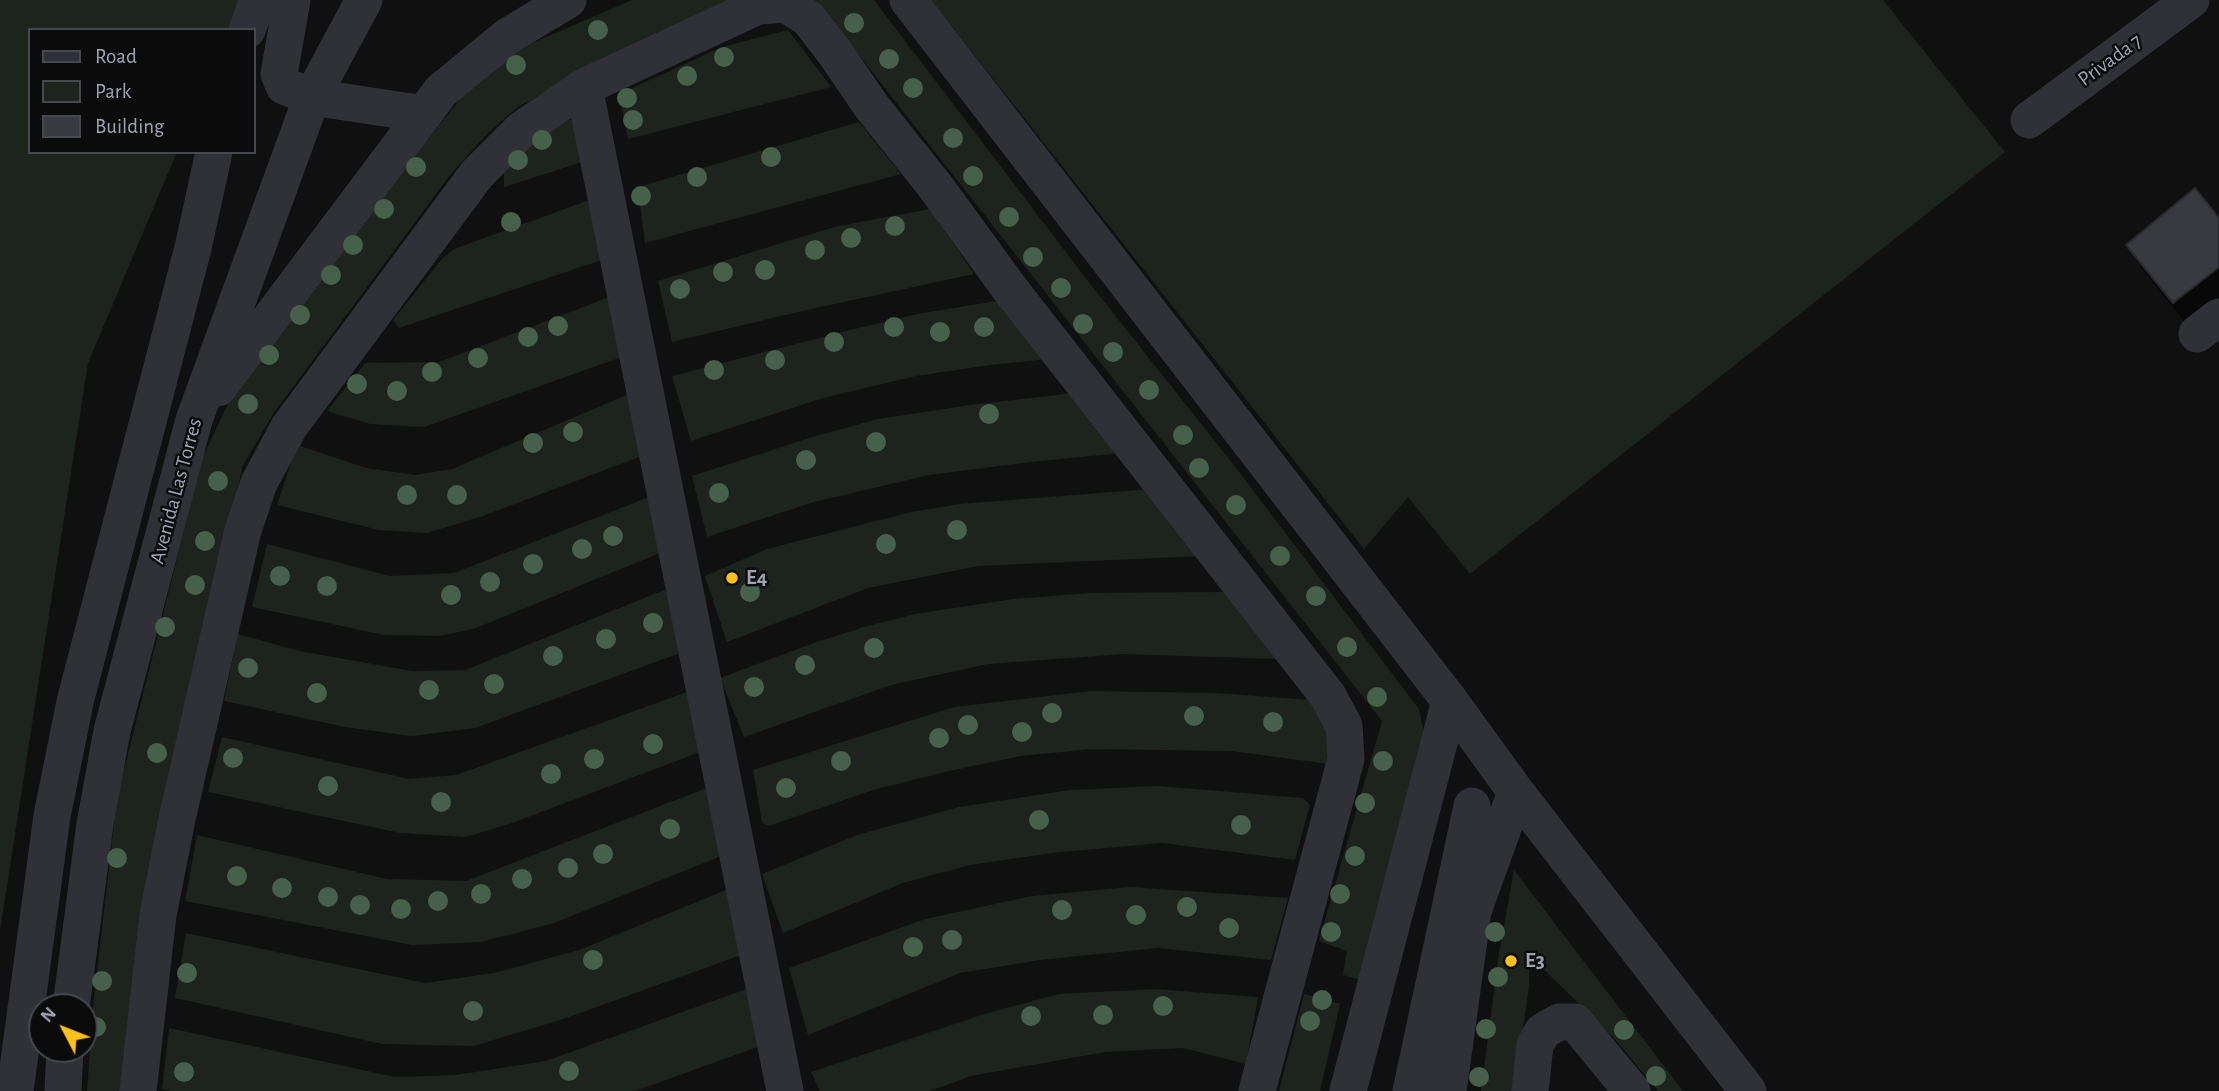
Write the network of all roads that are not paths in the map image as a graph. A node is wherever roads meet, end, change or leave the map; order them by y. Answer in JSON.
{"nodes":[{"id":1,"x":258,"y":0,"type":"edge"},
{"id":2,"x":292,"y":0,"type":"edge"},
{"id":3,"x":364,"y":0,"type":"edge"},
{"id":4,"x":568,"y":0,"type":"edge"},
{"id":5,"x":908,"y":0,"type":"edge"},
{"id":6,"x":2192,"y":0,"type":"edge"},
{"id":7,"x":248,"y":28,"type":"edge"},
{"id":8,"x":584,"y":87,"type":"junction"},
{"id":9,"x":312,"y":97,"type":"junction"},
{"id":10,"x":424,"y":114,"type":"junction"},
{"id":11,"x":2029,"y":120,"type":"dead end"},
{"id":12,"x":215,"y":154,"type":"edge"},
{"id":13,"x":194,"y":420,"type":"junction"},
{"id":14,"x":1450,"y":701,"type":"junction"},
{"id":15,"x":1516,"y":792,"type":"junction"},
{"id":16,"x":1472,"y":806,"type":"dead end"},
{"id":17,"x":73,"y":993,"type":"edge"},
{"id":18,"x":64,"y":1063,"type":"edge"},
{"id":19,"x":15,"y":1091,"type":"edge"},
{"id":20,"x":63,"y":1091,"type":"edge"},
{"id":21,"x":138,"y":1091,"type":"edge"},
{"id":22,"x":785,"y":1091,"type":"edge"},
{"id":23,"x":1257,"y":1091,"type":"edge"},
{"id":24,"x":1348,"y":1091,"type":"edge"},
{"id":25,"x":1411,"y":1091,"type":"edge"},
{"id":26,"x":1448,"y":1091,"type":"edge"},
{"id":27,"x":1530,"y":1091,"type":"edge"},
{"id":28,"x":1632,"y":1091,"type":"edge"},
{"id":29,"x":1748,"y":1091,"type":"edge"}],
"edges":[{"from":1,"to":7,"type":"street"},
{"from":2,"to":9,"type":"street"},
{"from":3,"to":9,"type":"street","name":"Avenida Las Torres"},
{"from":4,"to":10,"type":"street"},
{"from":5,"to":14,"type":"street"},
{"from":6,"to":11,"type":"street","name":"Privada 7"},
{"from":8,"to":21,"type":"street"},
{"from":8,"to":22,"type":"street"},
{"from":8,"to":23,"type":"street"},
{"from":9,"to":10,"type":"street"},
{"from":9,"to":13,"type":"street","name":"Avenida Las Torres"},
{"from":10,"to":13,"type":"street"},
{"from":12,"to":19,"type":"street","name":"Avenida Las Torres"},
{"from":13,"to":17,"type":"street","name":"Avenida Las Torres"},
{"from":14,"to":15,"type":"street"},
{"from":14,"to":24,"type":"street"},
{"from":15,"to":26,"type":"street"},
{"from":15,"to":29,"type":"street"},
{"from":16,"to":25,"type":"street"},
{"from":18,"to":20,"type":"street"},
{"from":27,"to":28,"type":"street"}]}
